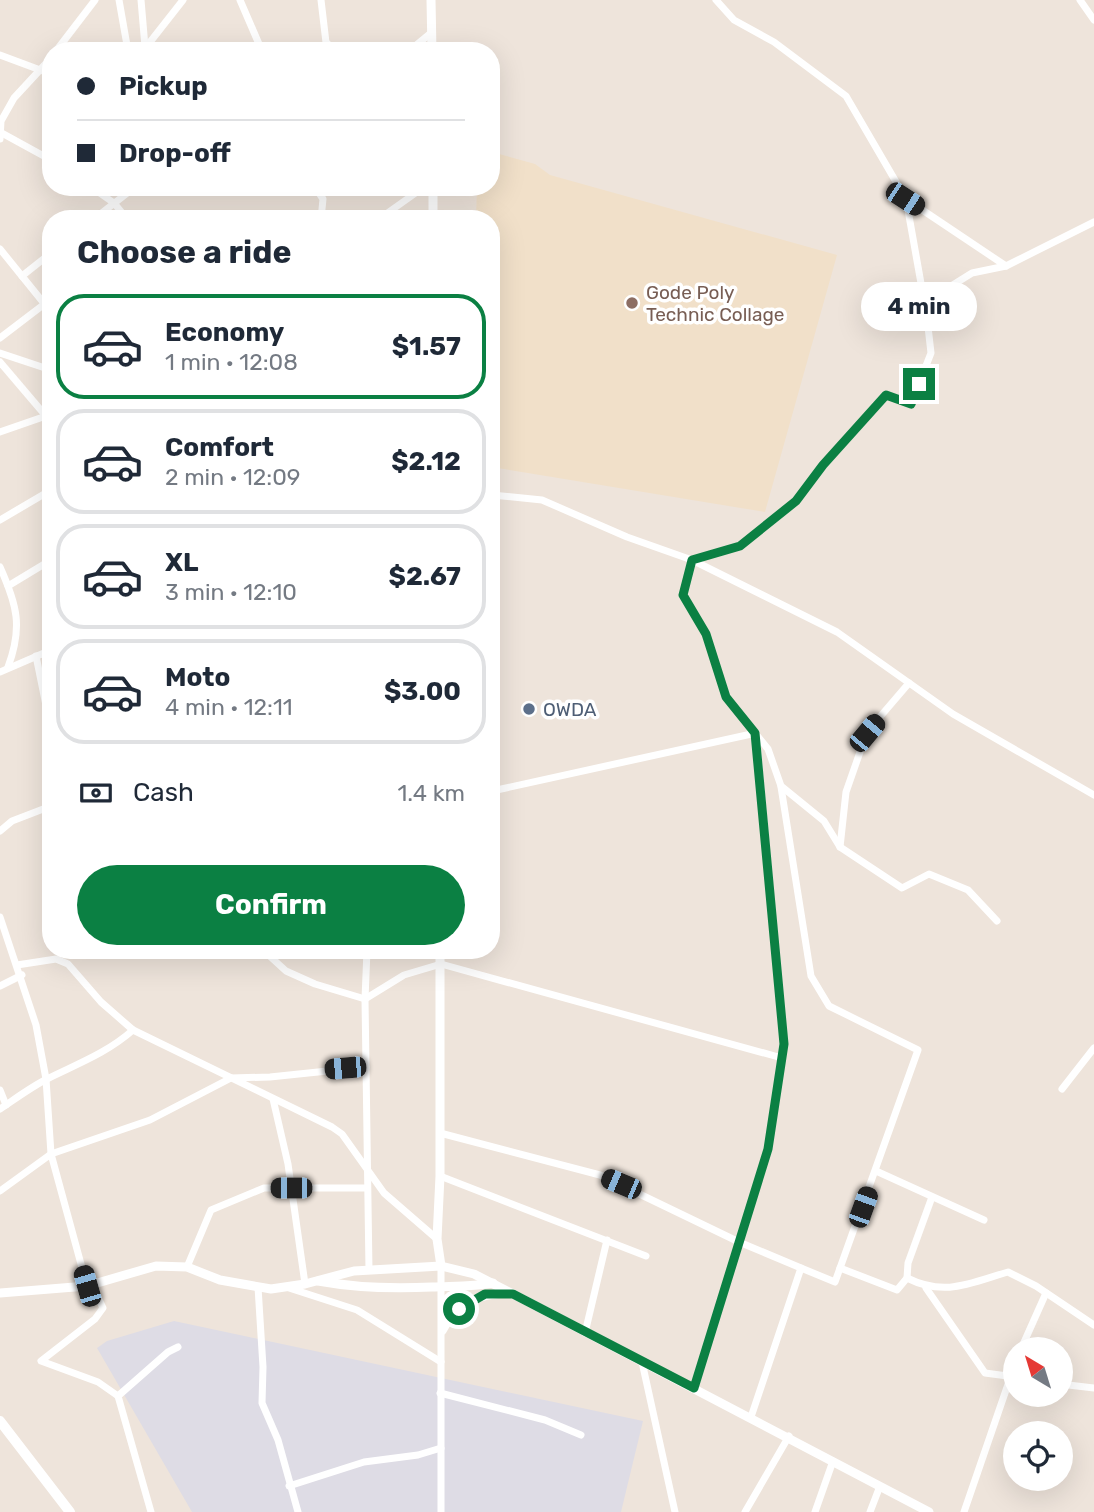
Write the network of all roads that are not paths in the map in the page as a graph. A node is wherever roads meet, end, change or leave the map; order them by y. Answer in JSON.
{"nodes":[{"id":1,"x":96,"y":0,"type":"edge"},
{"id":2,"x":119,"y":0,"type":"edge"},
{"id":3,"x":141,"y":0,"type":"edge"},
{"id":4,"x":183,"y":0,"type":"edge"},
{"id":5,"x":240,"y":0,"type":"edge"},
{"id":6,"x":321,"y":0,"type":"edge"},
{"id":7,"x":431,"y":0,"type":"edge"},
{"id":8,"x":716,"y":0,"type":"edge"},
{"id":9,"x":1080,"y":0,"type":"edge"},
{"id":10,"x":1094,"y":20,"type":"edge"},
{"id":11,"x":431,"y":33,"type":"junction"},
{"id":12,"x":63,"y":42,"type":"edge"},
{"id":13,"x":126,"y":42,"type":"edge"},
{"id":14,"x":144,"y":42,"type":"edge"},
{"id":15,"x":150,"y":42,"type":"edge"},
{"id":16,"x":258,"y":42,"type":"edge"},
{"id":17,"x":327,"y":42,"type":"edge"},
{"id":18,"x":420,"y":42,"type":"edge"},
{"id":19,"x":432,"y":42,"type":"edge"},
{"id":20,"x":0,"y":55,"type":"edge"},
{"id":21,"x":41,"y":70,"type":"joint"},
{"id":22,"x":1,"y":135,"type":"edge"},
{"id":23,"x":42,"y":156,"type":"edge"},
{"id":24,"x":104,"y":196,"type":"edge"},
{"id":25,"x":123,"y":196,"type":"edge"},
{"id":26,"x":411,"y":196,"type":"edge"},
{"id":27,"x":905,"y":199,"type":"junction"},
{"id":28,"x":114,"y":203,"type":"junction"},
{"id":29,"x":105,"y":210,"type":"edge"},
{"id":30,"x":120,"y":210,"type":"edge"},
{"id":31,"x":392,"y":210,"type":"edge"},
{"id":32,"x":1094,"y":222,"type":"edge"},
{"id":33,"x":0,"y":249,"type":"edge"},
{"id":34,"x":42,"y":260,"type":"edge"},
{"id":35,"x":1006,"y":266,"type":"junction"},
{"id":36,"x":22,"y":276,"type":"junction"},
{"id":37,"x":42,"y":296,"type":"edge"},
{"id":38,"x":42,"y":305,"type":"edge"},
{"id":39,"x":927,"y":317,"type":"junction"},
{"id":40,"x":0,"y":338,"type":"edge"},
{"id":41,"x":0,"y":353,"type":"edge"},
{"id":42,"x":0,"y":362,"type":"edge"},
{"id":43,"x":42,"y":367,"type":"edge"},
{"id":44,"x":42,"y":412,"type":"edge"},
{"id":45,"x":42,"y":421,"type":"edge"},
{"id":46,"x":0,"y":432,"type":"edge"},
{"id":47,"x":42,"y":495,"type":"edge"},
{"id":48,"x":500,"y":496,"type":"edge"},
{"id":49,"x":0,"y":520,"type":"edge"},
{"id":50,"x":692,"y":560,"type":"junction"},
{"id":51,"x":42,"y":565,"type":"edge"},
{"id":52,"x":0,"y":567,"type":"edge"},
{"id":53,"x":8,"y":586,"type":"junction"},
{"id":54,"x":42,"y":654,"type":"edge"},
{"id":55,"x":36,"y":656,"type":"junction"},
{"id":56,"x":9,"y":667,"type":"junction"},
{"id":57,"x":0,"y":672,"type":"edge"},
{"id":58,"x":909,"y":683,"type":"junction"},
{"id":59,"x":42,"y":686,"type":"edge"},
{"id":60,"x":755,"y":733,"type":"junction"},
{"id":61,"x":781,"y":786,"type":"junction"},
{"id":62,"x":500,"y":790,"type":"edge"},
{"id":63,"x":1094,"y":795,"type":"edge"},
{"id":64,"x":42,"y":809,"type":"edge"},
{"id":65,"x":0,"y":831,"type":"edge"},
{"id":66,"x":840,"y":847,"type":"junction"},
{"id":67,"x":0,"y":917,"type":"edge"},
{"id":68,"x":997,"y":920,"type":"dead end"},
{"id":69,"x":51,"y":959,"type":"joint"},
{"id":70,"x":273,"y":959,"type":"edge"},
{"id":71,"x":367,"y":959,"type":"edge"},
{"id":72,"x":441,"y":959,"type":"edge"},
{"id":73,"x":441,"y":964,"type":"junction"},
{"id":74,"x":17,"y":965,"type":"junction"},
{"id":75,"x":22,"y":975,"type":"junction"},
{"id":76,"x":0,"y":986,"type":"edge"},
{"id":77,"x":365,"y":999,"type":"junction"},
{"id":78,"x":133,"y":1030,"type":"junction"},
{"id":79,"x":1094,"y":1048,"type":"edge"},
{"id":80,"x":782,"y":1058,"type":"junction"},
{"id":81,"x":366,"y":1066,"type":"junction"},
{"id":82,"x":231,"y":1077,"type":"junction"},
{"id":83,"x":46,"y":1079,"type":"junction"},
{"id":84,"x":1062,"y":1089,"type":"dead end"},
{"id":85,"x":0,"y":1090,"type":"edge"},
{"id":86,"x":273,"y":1099,"type":"junction"},
{"id":87,"x":3,"y":1107,"type":"edge"},
{"id":88,"x":440,"y":1133,"type":"junction"},
{"id":89,"x":51,"y":1154,"type":"junction"},
{"id":90,"x":876,"y":1171,"type":"junction"},
{"id":91,"x":367,"y":1172,"type":"junction"},
{"id":92,"x":440,"y":1176,"type":"junction"},
{"id":93,"x":291,"y":1188,"type":"junction"},
{"id":94,"x":367,"y":1188,"type":"junction"},
{"id":95,"x":0,"y":1191,"type":"edge"},
{"id":96,"x":932,"y":1196,"type":"junction"},
{"id":97,"x":984,"y":1220,"type":"dead end"},
{"id":98,"x":437,"y":1239,"type":"junction"},
{"id":99,"x":607,"y":1240,"type":"junction"},
{"id":100,"x":739,"y":1242,"type":"junction"},
{"id":101,"x":646,"y":1256,"type":"dead end"},
{"id":102,"x":441,"y":1266,"type":"junction"},
{"id":103,"x":187,"y":1267,"type":"junction"},
{"id":104,"x":801,"y":1268,"type":"junction"},
{"id":105,"x":841,"y":1268,"type":"junction"},
{"id":106,"x":369,"y":1270,"type":"junction"},
{"id":107,"x":907,"y":1278,"type":"junction"},
{"id":108,"x":316,"y":1280,"type":"junction"},
{"id":109,"x":493,"y":1283,"type":"junction"},
{"id":110,"x":305,"y":1284,"type":"junction"},
{"id":111,"x":87,"y":1286,"type":"junction"},
{"id":112,"x":258,"y":1287,"type":"junction"},
{"id":113,"x":288,"y":1287,"type":"junction"},
{"id":114,"x":441,"y":1287,"type":"junction"},
{"id":115,"x":926,"y":1287,"type":"junction"},
{"id":116,"x":0,"y":1293,"type":"edge"},
{"id":117,"x":1046,"y":1293,"type":"junction"},
{"id":118,"x":513,"y":1294,"type":"junction"},
{"id":119,"x":1094,"y":1325,"type":"edge"},
{"id":120,"x":585,"y":1333,"type":"junction"},
{"id":121,"x":441,"y":1335,"type":"junction"},
{"id":122,"x":1026,"y":1337,"type":"edge"},
{"id":123,"x":178,"y":1347,"type":"dead end"},
{"id":124,"x":441,"y":1362,"type":"junction"},
{"id":125,"x":642,"y":1362,"type":"junction"},
{"id":126,"x":1003,"y":1376,"type":"edge"},
{"id":127,"x":1073,"y":1386,"type":"edge"},
{"id":128,"x":694,"y":1388,"type":"junction"},
{"id":129,"x":1094,"y":1388,"type":"edge"},
{"id":130,"x":440,"y":1393,"type":"junction"},
{"id":131,"x":118,"y":1396,"type":"junction"},
{"id":132,"x":1003,"y":1402,"type":"edge"},
{"id":133,"x":751,"y":1417,"type":"junction"},
{"id":134,"x":0,"y":1421,"type":"edge"},
{"id":135,"x":581,"y":1435,"type":"dead end"},
{"id":136,"x":789,"y":1436,"type":"junction"},
{"id":137,"x":440,"y":1448,"type":"junction"},
{"id":138,"x":833,"y":1461,"type":"junction"},
{"id":139,"x":289,"y":1486,"type":"junction"},
{"id":140,"x":880,"y":1486,"type":"junction"},
{"id":141,"x":70,"y":1512,"type":"edge"},
{"id":142,"x":151,"y":1512,"type":"edge"},
{"id":143,"x":298,"y":1512,"type":"edge"},
{"id":144,"x":441,"y":1512,"type":"edge"},
{"id":145,"x":675,"y":1512,"type":"edge"},
{"id":146,"x":745,"y":1512,"type":"edge"},
{"id":147,"x":815,"y":1512,"type":"edge"},
{"id":148,"x":870,"y":1512,"type":"edge"},
{"id":149,"x":929,"y":1512,"type":"edge"},
{"id":150,"x":964,"y":1512,"type":"edge"}],
"edges":[{"from":1,"to":12,"type":"street"},
{"from":2,"to":13,"type":"street"},
{"from":3,"to":14,"type":"street"},
{"from":4,"to":15,"type":"street"},
{"from":5,"to":16,"type":"street"},
{"from":6,"to":17,"type":"street"},
{"from":7,"to":11,"type":"street"},
{"from":8,"to":27,"type":"street"},
{"from":9,"to":10,"type":"street"},
{"from":11,"to":18,"type":"street"},
{"from":11,"to":19,"type":"street"},
{"from":20,"to":21,"type":"street"},
{"from":21,"to":22,"type":"street"},
{"from":22,"to":23,"type":"street"},
{"from":24,"to":28,"type":"street"},
{"from":25,"to":28,"type":"street"},
{"from":26,"to":31,"type":"street"},
{"from":27,"to":35,"type":"street"},
{"from":27,"to":39,"type":"street"},
{"from":28,"to":29,"type":"street"},
{"from":28,"to":30,"type":"street"},
{"from":32,"to":35,"type":"street"},
{"from":33,"to":36,"type":"street"},
{"from":34,"to":36,"type":"street"},
{"from":35,"to":39,"type":"street"},
{"from":36,"to":37,"type":"street"},
{"from":38,"to":40,"type":"street"},
{"from":39,"to":50,"type":"street"},
{"from":41,"to":43,"type":"street"},
{"from":42,"to":44,"type":"street"},
{"from":45,"to":46,"type":"street"},
{"from":47,"to":49,"type":"street"},
{"from":48,"to":50,"type":"street"},
{"from":50,"to":58,"type":"street"},
{"from":50,"to":60,"type":"street"},
{"from":51,"to":53,"type":"street"},
{"from":52,"to":53,"type":"street"},
{"from":53,"to":56,"type":"street"},
{"from":54,"to":55,"type":"street"},
{"from":55,"to":56,"type":"street"},
{"from":55,"to":59,"type":"street"},
{"from":56,"to":57,"type":"street"},
{"from":58,"to":63,"type":"street"},
{"from":58,"to":66,"type":"street"},
{"from":60,"to":61,"type":"street"},
{"from":60,"to":62,"type":"street"},
{"from":60,"to":80,"type":"street"},
{"from":61,"to":66,"type":"street"},
{"from":61,"to":90,"type":"street"},
{"from":64,"to":65,"type":"street"},
{"from":66,"to":68,"type":"street"},
{"from":67,"to":74,"type":"street"},
{"from":69,"to":74,"type":"street"},
{"from":69,"to":78,"type":"street"},
{"from":70,"to":77,"type":"street"},
{"from":71,"to":77,"type":"street"},
{"from":72,"to":73,"type":"street"},
{"from":73,"to":77,"type":"street"},
{"from":73,"to":80,"type":"street"},
{"from":73,"to":88,"type":"street"},
{"from":74,"to":75,"type":"street"},
{"from":75,"to":76,"type":"street"},
{"from":75,"to":83,"type":"street"},
{"from":77,"to":81,"type":"street"},
{"from":78,"to":82,"type":"street"},
{"from":78,"to":83,"type":"street"},
{"from":79,"to":84,"type":"street"},
{"from":80,"to":100,"type":"street"},
{"from":81,"to":82,"type":"street"},
{"from":81,"to":91,"type":"street"},
{"from":82,"to":86,"type":"street"},
{"from":82,"to":89,"type":"street"},
{"from":83,"to":87,"type":"street"},
{"from":83,"to":89,"type":"street"},
{"from":85,"to":87,"type":"street"},
{"from":86,"to":91,"type":"street"},
{"from":86,"to":93,"type":"street"},
{"from":88,"to":92,"type":"street"},
{"from":88,"to":100,"type":"street"},
{"from":89,"to":95,"type":"street"},
{"from":89,"to":111,"type":"street"},
{"from":90,"to":96,"type":"street"},
{"from":90,"to":105,"type":"street"},
{"from":91,"to":94,"type":"street"},
{"from":91,"to":98,"type":"street"},
{"from":92,"to":98,"type":"street"},
{"from":92,"to":99,"type":"street"},
{"from":93,"to":94,"type":"street"},
{"from":93,"to":103,"type":"street"},
{"from":93,"to":110,"type":"street"},
{"from":94,"to":106,"type":"street"},
{"from":96,"to":97,"type":"street"},
{"from":96,"to":107,"type":"street"},
{"from":98,"to":102,"type":"street"},
{"from":99,"to":101,"type":"street"},
{"from":99,"to":120,"type":"street"},
{"from":100,"to":104,"type":"street"},
{"from":100,"to":128,"type":"street"},
{"from":102,"to":106,"type":"street"},
{"from":102,"to":109,"type":"street"},
{"from":102,"to":114,"type":"street"},
{"from":103,"to":111,"type":"street"},
{"from":103,"to":112,"type":"street"},
{"from":104,"to":105,"type":"street"},
{"from":104,"to":133,"type":"street"},
{"from":105,"to":107,"type":"street"},
{"from":106,"to":108,"type":"street"},
{"from":107,"to":115,"type":"street"},
{"from":108,"to":110,"type":"street"},
{"from":108,"to":114,"type":"street"},
{"from":109,"to":114,"type":"street"},
{"from":109,"to":118,"type":"street"},
{"from":110,"to":113,"type":"street"},
{"from":111,"to":116,"type":"street"},
{"from":111,"to":131,"type":"street"},
{"from":112,"to":113,"type":"street"},
{"from":112,"to":139,"type":"street"},
{"from":113,"to":124,"type":"street"},
{"from":114,"to":121,"type":"street"},
{"from":115,"to":117,"type":"street"},
{"from":115,"to":126,"type":"street"},
{"from":117,"to":119,"type":"street"},
{"from":117,"to":122,"type":"street"},
{"from":118,"to":120,"type":"street"},
{"from":118,"to":121,"type":"street"},
{"from":120,"to":125,"type":"street"},
{"from":121,"to":124,"type":"street"},
{"from":123,"to":131,"type":"street"},
{"from":124,"to":130,"type":"street"},
{"from":125,"to":128,"type":"street"},
{"from":125,"to":145,"type":"street"},
{"from":127,"to":129,"type":"street"},
{"from":128,"to":133,"type":"street"},
{"from":130,"to":135,"type":"street"},
{"from":130,"to":137,"type":"street"},
{"from":131,"to":142,"type":"street"},
{"from":132,"to":150,"type":"street"},
{"from":133,"to":136,"type":"street"},
{"from":134,"to":141,"type":"main road"},
{"from":136,"to":138,"type":"street"},
{"from":136,"to":146,"type":"street"},
{"from":137,"to":139,"type":"street"},
{"from":137,"to":144,"type":"street"},
{"from":138,"to":140,"type":"street"},
{"from":138,"to":147,"type":"street"},
{"from":139,"to":143,"type":"street"},
{"from":140,"to":148,"type":"street"},
{"from":140,"to":149,"type":"street"}]}
